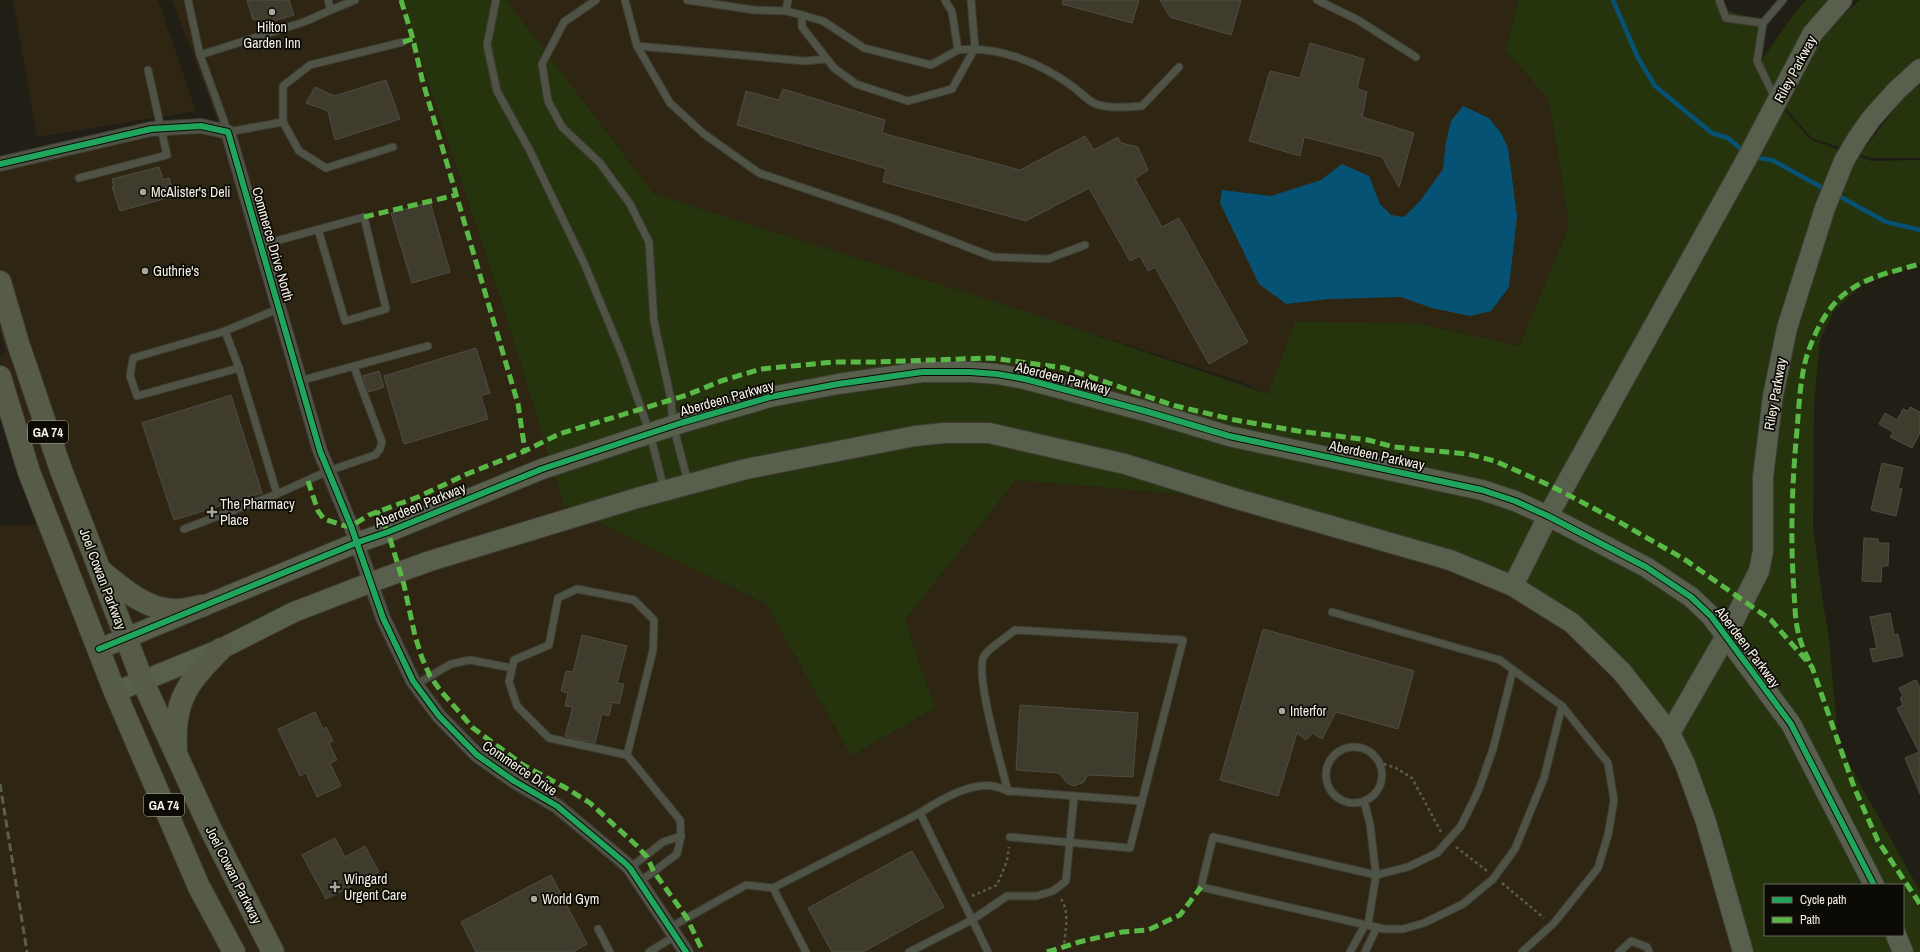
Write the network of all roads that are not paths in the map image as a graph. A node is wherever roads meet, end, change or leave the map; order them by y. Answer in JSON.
{"nodes":[{"id":1,"x":188,"y":0,"type":"edge"},
{"id":2,"x":328,"y":0,"type":"edge"},
{"id":3,"x":355,"y":0,"type":"edge"},
{"id":4,"x":496,"y":0,"type":"edge"},
{"id":5,"x":596,"y":0,"type":"edge"},
{"id":6,"x":625,"y":0,"type":"edge"},
{"id":7,"x":687,"y":0,"type":"edge"},
{"id":8,"x":788,"y":0,"type":"edge"},
{"id":9,"x":944,"y":0,"type":"edge"},
{"id":10,"x":971,"y":0,"type":"edge"},
{"id":11,"x":1317,"y":0,"type":"edge"},
{"id":12,"x":1719,"y":0,"type":"edge"},
{"id":13,"x":1783,"y":0,"type":"edge"},
{"id":14,"x":1842,"y":0,"type":"edge"},
{"id":15,"x":331,"y":10,"type":"junction"},
{"id":16,"x":786,"y":11,"type":"junction"},
{"id":17,"x":802,"y":15,"type":"junction"},
{"id":18,"x":1763,"y":23,"type":"junction"},
{"id":19,"x":403,"y":42,"type":"dead end"},
{"id":20,"x":637,"y":46,"type":"junction"},
{"id":21,"x":975,"y":48,"type":"junction"},
{"id":22,"x":958,"y":50,"type":"junction"},
{"id":23,"x":200,"y":55,"type":"junction"},
{"id":24,"x":1416,"y":57,"type":"dead end"},
{"id":25,"x":826,"y":59,"type":"junction"},
{"id":26,"x":1180,"y":67,"type":"dead end"},
{"id":27,"x":1920,"y":69,"type":"edge"},
{"id":28,"x":148,"y":70,"type":"dead end"},
{"id":29,"x":1777,"y":102,"type":"junction"},
{"id":30,"x":283,"y":122,"type":"junction"},
{"id":31,"x":162,"y":128,"type":"junction"},
{"id":32,"x":228,"y":132,"type":"junction"},
{"id":33,"x":393,"y":147,"type":"dead end"},
{"id":34,"x":0,"y":164,"type":"edge"},
{"id":35,"x":79,"y":178,"type":"dead end"},
{"id":36,"x":318,"y":229,"type":"junction"},
{"id":37,"x":261,"y":244,"type":"junction"},
{"id":38,"x":1085,"y":245,"type":"dead end"},
{"id":39,"x":0,"y":282,"type":"edge"},
{"id":40,"x":278,"y":309,"type":"junction"},
{"id":41,"x":225,"y":330,"type":"junction"},
{"id":42,"x":428,"y":346,"type":"dead end"},
{"id":43,"x":354,"y":367,"type":"junction"},
{"id":44,"x":240,"y":368,"type":"junction"},
{"id":45,"x":0,"y":377,"type":"edge"},
{"id":46,"x":299,"y":381,"type":"junction"},
{"id":47,"x":672,"y":425,"type":"junction"},
{"id":48,"x":650,"y":434,"type":"junction"},
{"id":49,"x":328,"y":471,"type":"junction"},
{"id":50,"x":688,"y":484,"type":"junction"},
{"id":51,"x":665,"y":491,"type":"junction"},
{"id":52,"x":277,"y":494,"type":"junction"},
{"id":53,"x":1548,"y":516,"type":"junction"},
{"id":54,"x":184,"y":529,"type":"dead end"},
{"id":55,"x":356,"y":543,"type":"junction"},
{"id":56,"x":100,"y":570,"type":"junction"},
{"id":57,"x":372,"y":582,"type":"junction"},
{"id":58,"x":1513,"y":586,"type":"junction"},
{"id":59,"x":202,"y":606,"type":"junction"},
{"id":60,"x":1332,"y":612,"type":"dead end"},
{"id":61,"x":1726,"y":636,"type":"junction"},
{"id":62,"x":125,"y":637,"type":"junction"},
{"id":63,"x":99,"y":649,"type":"junction"},
{"id":64,"x":221,"y":649,"type":"junction"},
{"id":65,"x":512,"y":668,"type":"junction"},
{"id":66,"x":1513,"y":670,"type":"junction"},
{"id":67,"x":143,"y":682,"type":"junction"},
{"id":68,"x":415,"y":685,"type":"junction"},
{"id":69,"x":116,"y":692,"type":"junction"},
{"id":70,"x":1562,"y":706,"type":"junction"},
{"id":71,"x":1670,"y":733,"type":"junction"},
{"id":72,"x":627,"y":755,"type":"junction"},
{"id":73,"x":177,"y":756,"type":"junction"},
{"id":74,"x":1008,"y":791,"type":"junction"},
{"id":75,"x":1074,"y":797,"type":"junction"},
{"id":76,"x":1142,"y":801,"type":"junction"},
{"id":77,"x":1364,"y":801,"type":"junction"},
{"id":78,"x":920,"y":813,"type":"junction"},
{"id":79,"x":681,"y":836,"type":"junction"},
{"id":80,"x":1010,"y":837,"type":"road end"},
{"id":81,"x":1070,"y":842,"type":"junction"},
{"id":82,"x":630,"y":868,"type":"junction"},
{"id":83,"x":1376,"y":875,"type":"junction"},
{"id":84,"x":639,"y":881,"type":"junction"},
{"id":85,"x":1873,"y":884,"type":"edge"},
{"id":86,"x":773,"y":888,"type":"junction"},
{"id":87,"x":972,"y":920,"type":"junction"},
{"id":88,"x":1366,"y":925,"type":"junction"},
{"id":89,"x":1376,"y":927,"type":"junction"},
{"id":90,"x":598,"y":929,"type":"dead end"},
{"id":91,"x":672,"y":932,"type":"junction"},
{"id":92,"x":1896,"y":936,"type":"edge"},
{"id":93,"x":234,"y":952,"type":"edge"},
{"id":94,"x":273,"y":952,"type":"edge"},
{"id":95,"x":610,"y":952,"type":"edge"},
{"id":96,"x":650,"y":952,"type":"edge"},
{"id":97,"x":686,"y":952,"type":"edge"},
{"id":98,"x":806,"y":952,"type":"edge"},
{"id":99,"x":909,"y":952,"type":"edge"},
{"id":100,"x":988,"y":952,"type":"edge"},
{"id":101,"x":1350,"y":952,"type":"edge"},
{"id":102,"x":1365,"y":952,"type":"edge"},
{"id":103,"x":1522,"y":952,"type":"edge"},
{"id":104,"x":1618,"y":952,"type":"edge"},
{"id":105,"x":1649,"y":952,"type":"edge"},
{"id":106,"x":1743,"y":952,"type":"edge"},
{"id":107,"x":1903,"y":952,"type":"edge"}],
"edges":[{"from":1,"to":23,"type":"lane"},
{"from":2,"to":15,"type":"lane"},
{"from":3,"to":15,"type":"lane"},
{"from":4,"to":48,"type":"lane"},
{"from":5,"to":47,"type":"lane"},
{"from":6,"to":20,"type":"lane"},
{"from":7,"to":16,"type":"lane"},
{"from":8,"to":16,"type":"lane"},
{"from":9,"to":22,"type":"lane"},
{"from":10,"to":21,"type":"lane"},
{"from":11,"to":24,"type":"lane"},
{"from":12,"to":18,"type":"lane"},
{"from":13,"to":18,"type":"lane"},
{"from":14,"to":29,"type":"street","name":"Riley Parkway"},
{"from":15,"to":23,"type":"lane"},
{"from":16,"to":17,"type":"lane"},
{"from":17,"to":22,"type":"lane"},
{"from":17,"to":25,"type":"lane"},
{"from":18,"to":29,"type":"lane"},
{"from":19,"to":30,"type":"lane"},
{"from":20,"to":25,"type":"lane"},
{"from":20,"to":38,"type":"lane"},
{"from":21,"to":22,"type":"lane"},
{"from":21,"to":25,"type":"lane"},
{"from":21,"to":26,"type":"lane"},
{"from":23,"to":32,"type":"lane"},
{"from":27,"to":61,"type":"street","name":"Riley Parkway"},
{"from":28,"to":31,"type":"lane"},
{"from":29,"to":53,"type":"street","name":"Riley Parkway"},
{"from":30,"to":32,"type":"lane"},
{"from":30,"to":33,"type":"lane"},
{"from":31,"to":32,"type":"street"},
{"from":31,"to":34,"type":"street"},
{"from":31,"to":35,"type":"lane"},
{"from":32,"to":37,"type":"street","name":"Commerce Drive North"},
{"from":36,"to":36,"type":"lane"},
{"from":36,"to":37,"type":"lane"},
{"from":37,"to":40,"type":"street","name":"Commerce Drive North"},
{"from":39,"to":56,"type":"main road","name":"Joel Cowan Parkway","number":"GA 74"},
{"from":40,"to":41,"type":"lane"},
{"from":40,"to":46,"type":"street","name":"Commerce Drive North"},
{"from":41,"to":44,"type":"lane"},
{"from":41,"to":44,"type":"lane"},
{"from":42,"to":43,"type":"lane"},
{"from":43,"to":46,"type":"lane"},
{"from":43,"to":49,"type":"lane"},
{"from":44,"to":52,"type":"lane"},
{"from":45,"to":63,"type":"main road","number":"GA 74"},
{"from":46,"to":49,"type":"street","name":"Commerce Drive North"},
{"from":47,"to":48,"type":"street","name":"Aberdeen Parkway"},
{"from":47,"to":50,"type":"lane"},
{"from":47,"to":53,"type":"street","name":"Aberdeen Parkway"},
{"from":48,"to":51,"type":"lane"},
{"from":48,"to":55,"type":"street","name":"Aberdeen Parkway"},
{"from":49,"to":52,"type":"lane"},
{"from":49,"to":55,"type":"street","name":"Commerce Drive North"},
{"from":50,"to":51,"type":"street"},
{"from":50,"to":58,"type":"street"},
{"from":51,"to":57,"type":"street"},
{"from":52,"to":54,"type":"lane"},
{"from":53,"to":58,"type":"street","name":"Riley Parkway"},
{"from":53,"to":61,"type":"street","name":"Aberdeen Parkway"},
{"from":55,"to":57,"type":"street","name":"Commerce Drive North"},
{"from":55,"to":59,"type":"street","name":"Aberdeen Parkway"},
{"from":56,"to":59,"type":"main road"},
{"from":56,"to":62,"type":"main road","name":"Joel Cowan Parkway","number":"GA 74"},
{"from":57,"to":64,"type":"street"},
{"from":57,"to":68,"type":"street","name":"Commerce Drive"},
{"from":58,"to":71,"type":"street"},
{"from":59,"to":62,"type":"street","name":"Aberdeen Parkway"},
{"from":60,"to":66,"type":"lane"},
{"from":61,"to":71,"type":"street","name":"Riley Parkway"},
{"from":61,"to":85,"type":"street","name":"Aberdeen Parkway"},
{"from":62,"to":63,"type":"street","name":"Aberdeen Parkway"},
{"from":62,"to":67,"type":"main road","name":"Joel Cowan Parkway","number":"GA 74"},
{"from":63,"to":69,"type":"main road","number":"GA 74"},
{"from":64,"to":67,"type":"street"},
{"from":64,"to":73,"type":"main road"},
{"from":65,"to":68,"type":"lane"},
{"from":65,"to":72,"type":"lane"},
{"from":65,"to":72,"type":"lane"},
{"from":66,"to":70,"type":"lane"},
{"from":66,"to":83,"type":"lane"},
{"from":67,"to":69,"type":"street"},
{"from":67,"to":73,"type":"main road","name":"Joel Cowan Parkway","number":"GA 74"},
{"from":68,"to":82,"type":"street","name":"Commerce Drive"},
{"from":69,"to":93,"type":"main road","number":"GA 74"},
{"from":70,"to":89,"type":"lane"},
{"from":70,"to":103,"type":"lane"},
{"from":71,"to":106,"type":"street"},
{"from":72,"to":79,"type":"lane"},
{"from":73,"to":94,"type":"main road","name":"Joel Cowan Parkway","number":"GA 74"},
{"from":74,"to":75,"type":"lane"},
{"from":74,"to":76,"type":"lane"},
{"from":74,"to":78,"type":"lane"},
{"from":75,"to":76,"type":"lane"},
{"from":75,"to":81,"type":"lane"},
{"from":76,"to":81,"type":"lane"},
{"from":77,"to":77,"type":"lane"},
{"from":77,"to":83,"type":"lane"},
{"from":78,"to":86,"type":"lane"},
{"from":78,"to":87,"type":"lane"},
{"from":79,"to":82,"type":"lane"},
{"from":79,"to":84,"type":"lane"},
{"from":80,"to":81,"type":"lane"},
{"from":81,"to":87,"type":"lane"},
{"from":82,"to":84,"type":"street","name":"Commerce Drive"},
{"from":83,"to":88,"type":"lane"},
{"from":83,"to":88,"type":"lane"},
{"from":84,"to":91,"type":"street","name":"Commerce Drive"},
{"from":86,"to":91,"type":"lane"},
{"from":86,"to":98,"type":"lane"},
{"from":87,"to":99,"type":"lane"},
{"from":87,"to":100,"type":"lane"},
{"from":88,"to":89,"type":"lane"},
{"from":88,"to":101,"type":"lane"},
{"from":89,"to":102,"type":"lane"},
{"from":90,"to":95,"type":"lane"},
{"from":91,"to":96,"type":"lane"},
{"from":91,"to":97,"type":"street","name":"Commerce Drive"},
{"from":92,"to":107,"type":"street"},
{"from":104,"to":105,"type":"lane"}]}
